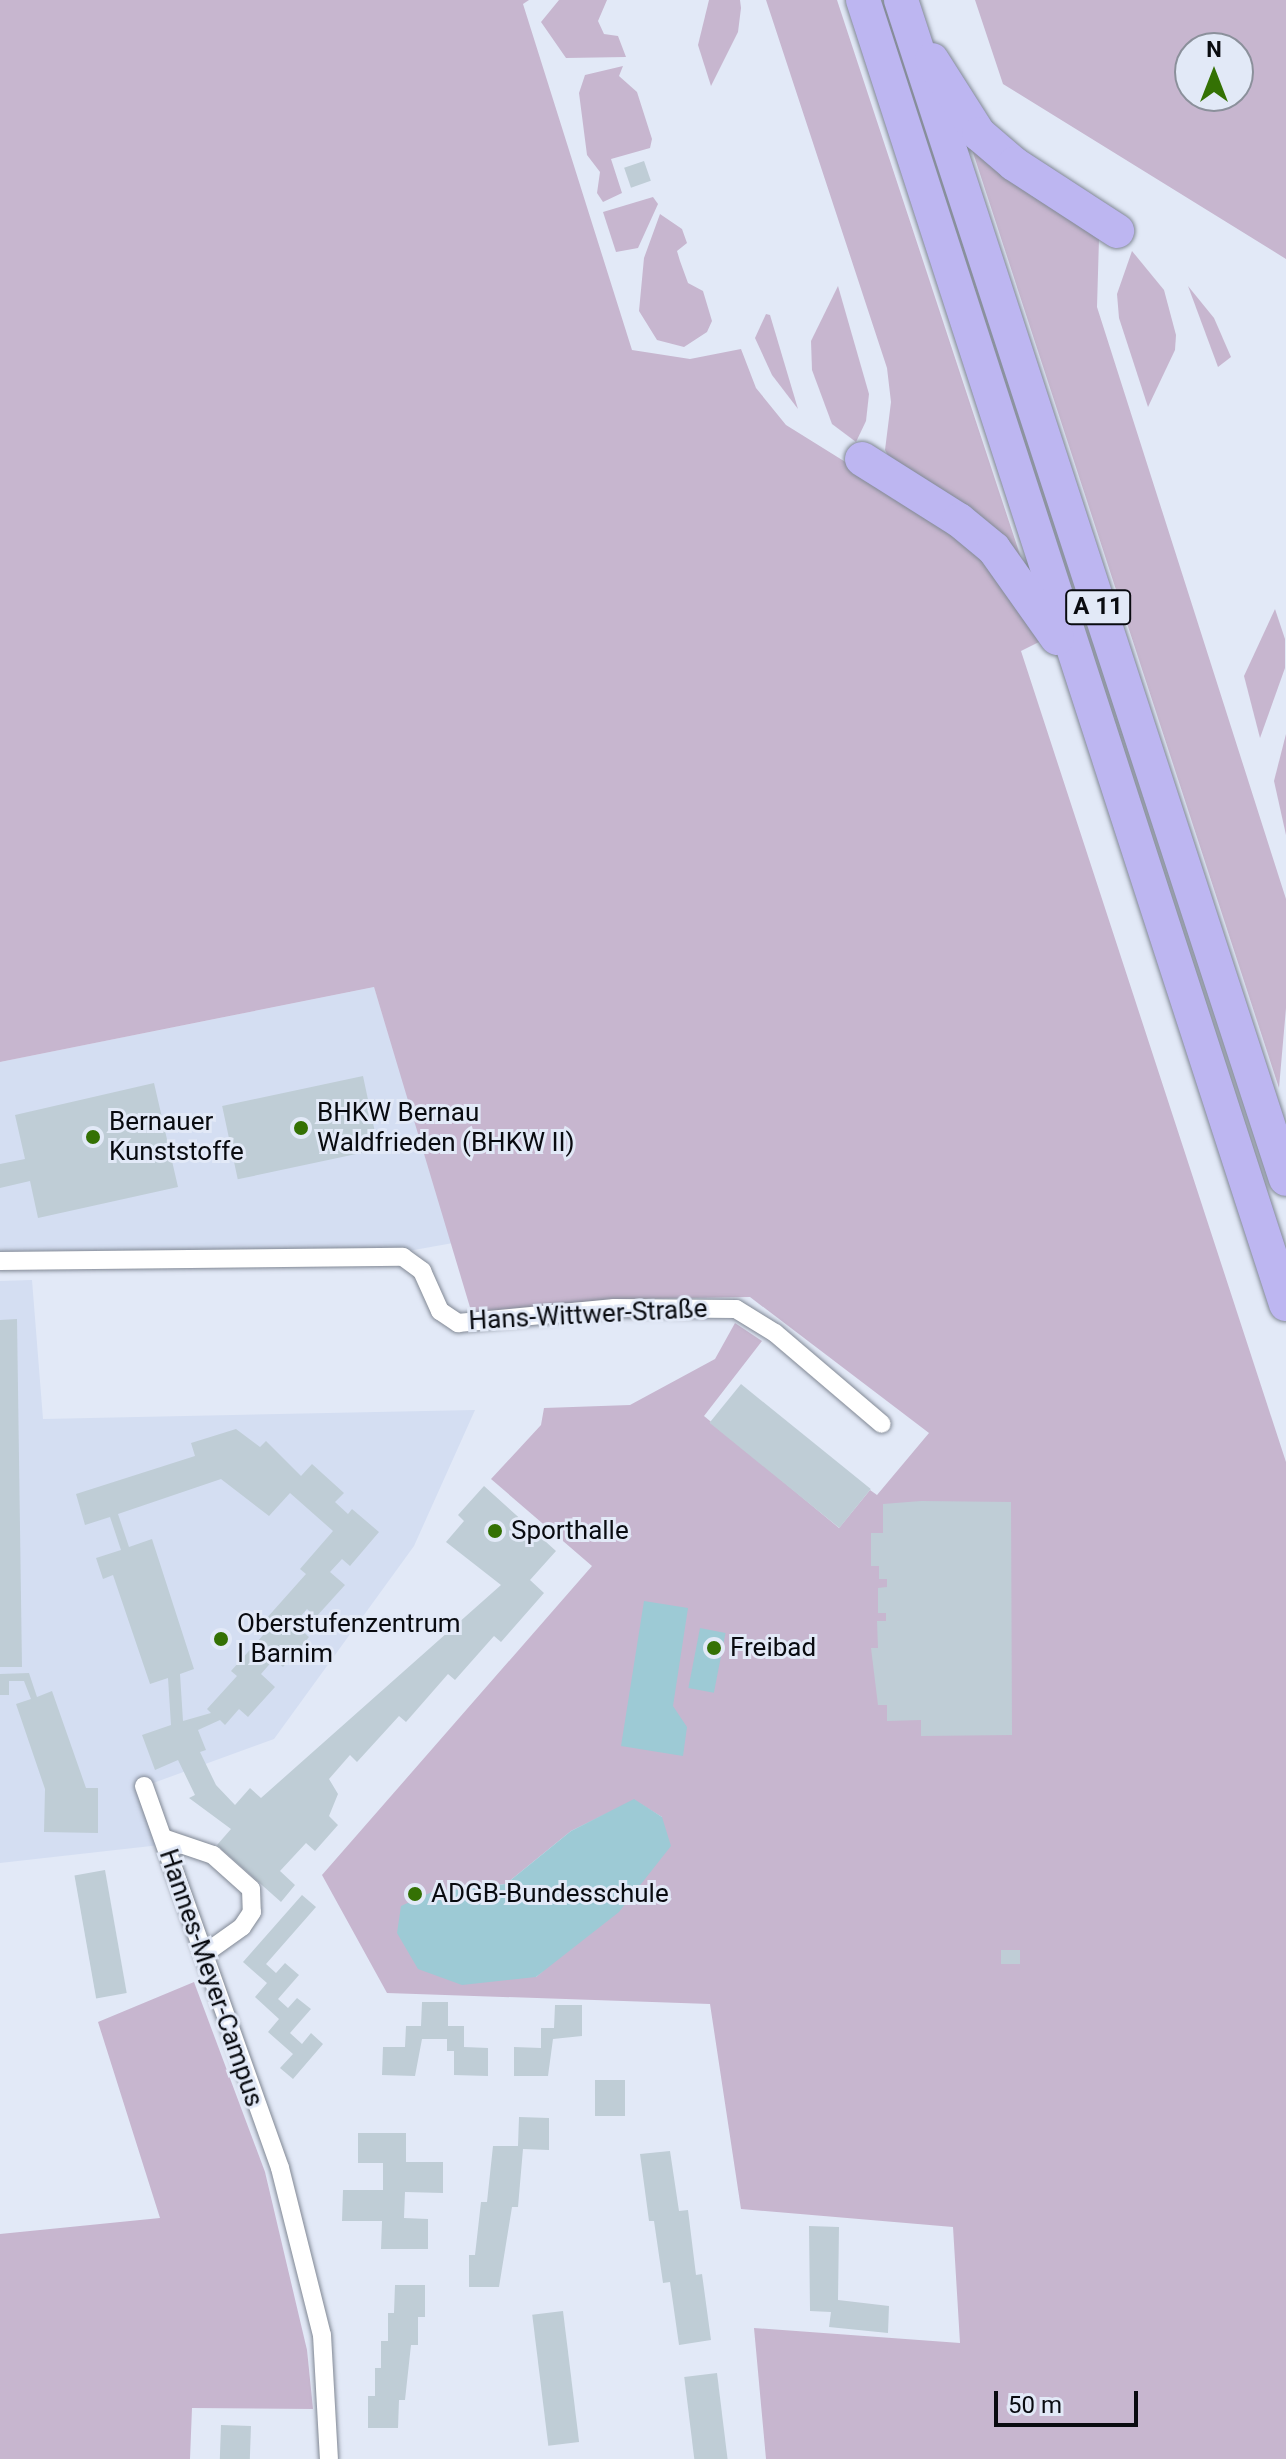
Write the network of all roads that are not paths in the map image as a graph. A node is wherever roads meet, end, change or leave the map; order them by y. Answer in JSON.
{"nodes":[{"id":1,"x":863,"y":0,"type":"edge"},
{"id":2,"x":901,"y":0,"type":"edge"},
{"id":3,"x":912,"y":34,"type":"junction"},
{"id":4,"x":1117,"y":231,"type":"dead end"},
{"id":5,"x":862,"y":459,"type":"dead end"},
{"id":6,"x":1086,"y":686,"type":"junction"},
{"id":7,"x":1286,"y":1179,"type":"edge"},
{"id":8,"x":0,"y":1261,"type":"edge"},
{"id":9,"x":1286,"y":1304,"type":"edge"},
{"id":10,"x":882,"y":1424,"type":"dead end"},
{"id":11,"x":144,"y":1786,"type":"dead end"},
{"id":12,"x":163,"y":1838,"type":"junction"},
{"id":13,"x":204,"y":1954,"type":"junction"},
{"id":14,"x":329,"y":2459,"type":"edge"}],
"edges":[{"from":1,"to":6,"type":"highway","number":"A 11"},
{"from":2,"to":3,"type":"highway","number":"A 11"},
{"from":3,"to":4,"type":"highway"},
{"from":3,"to":7,"type":"highway","number":"A 11"},
{"from":5,"to":6,"type":"highway"},
{"from":6,"to":9,"type":"highway","number":"A 11"},
{"from":8,"to":10,"type":"street","name":"Hans-Wittwer-Straße"},
{"from":11,"to":12,"type":"street","name":"Hannes-Meyer-Campus"},
{"from":12,"to":13,"type":"street","name":"Hannes-Meyer-Campus"},
{"from":12,"to":13,"type":"street"},
{"from":13,"to":14,"type":"street","name":"Hannes-Meyer-Campus"}]}
